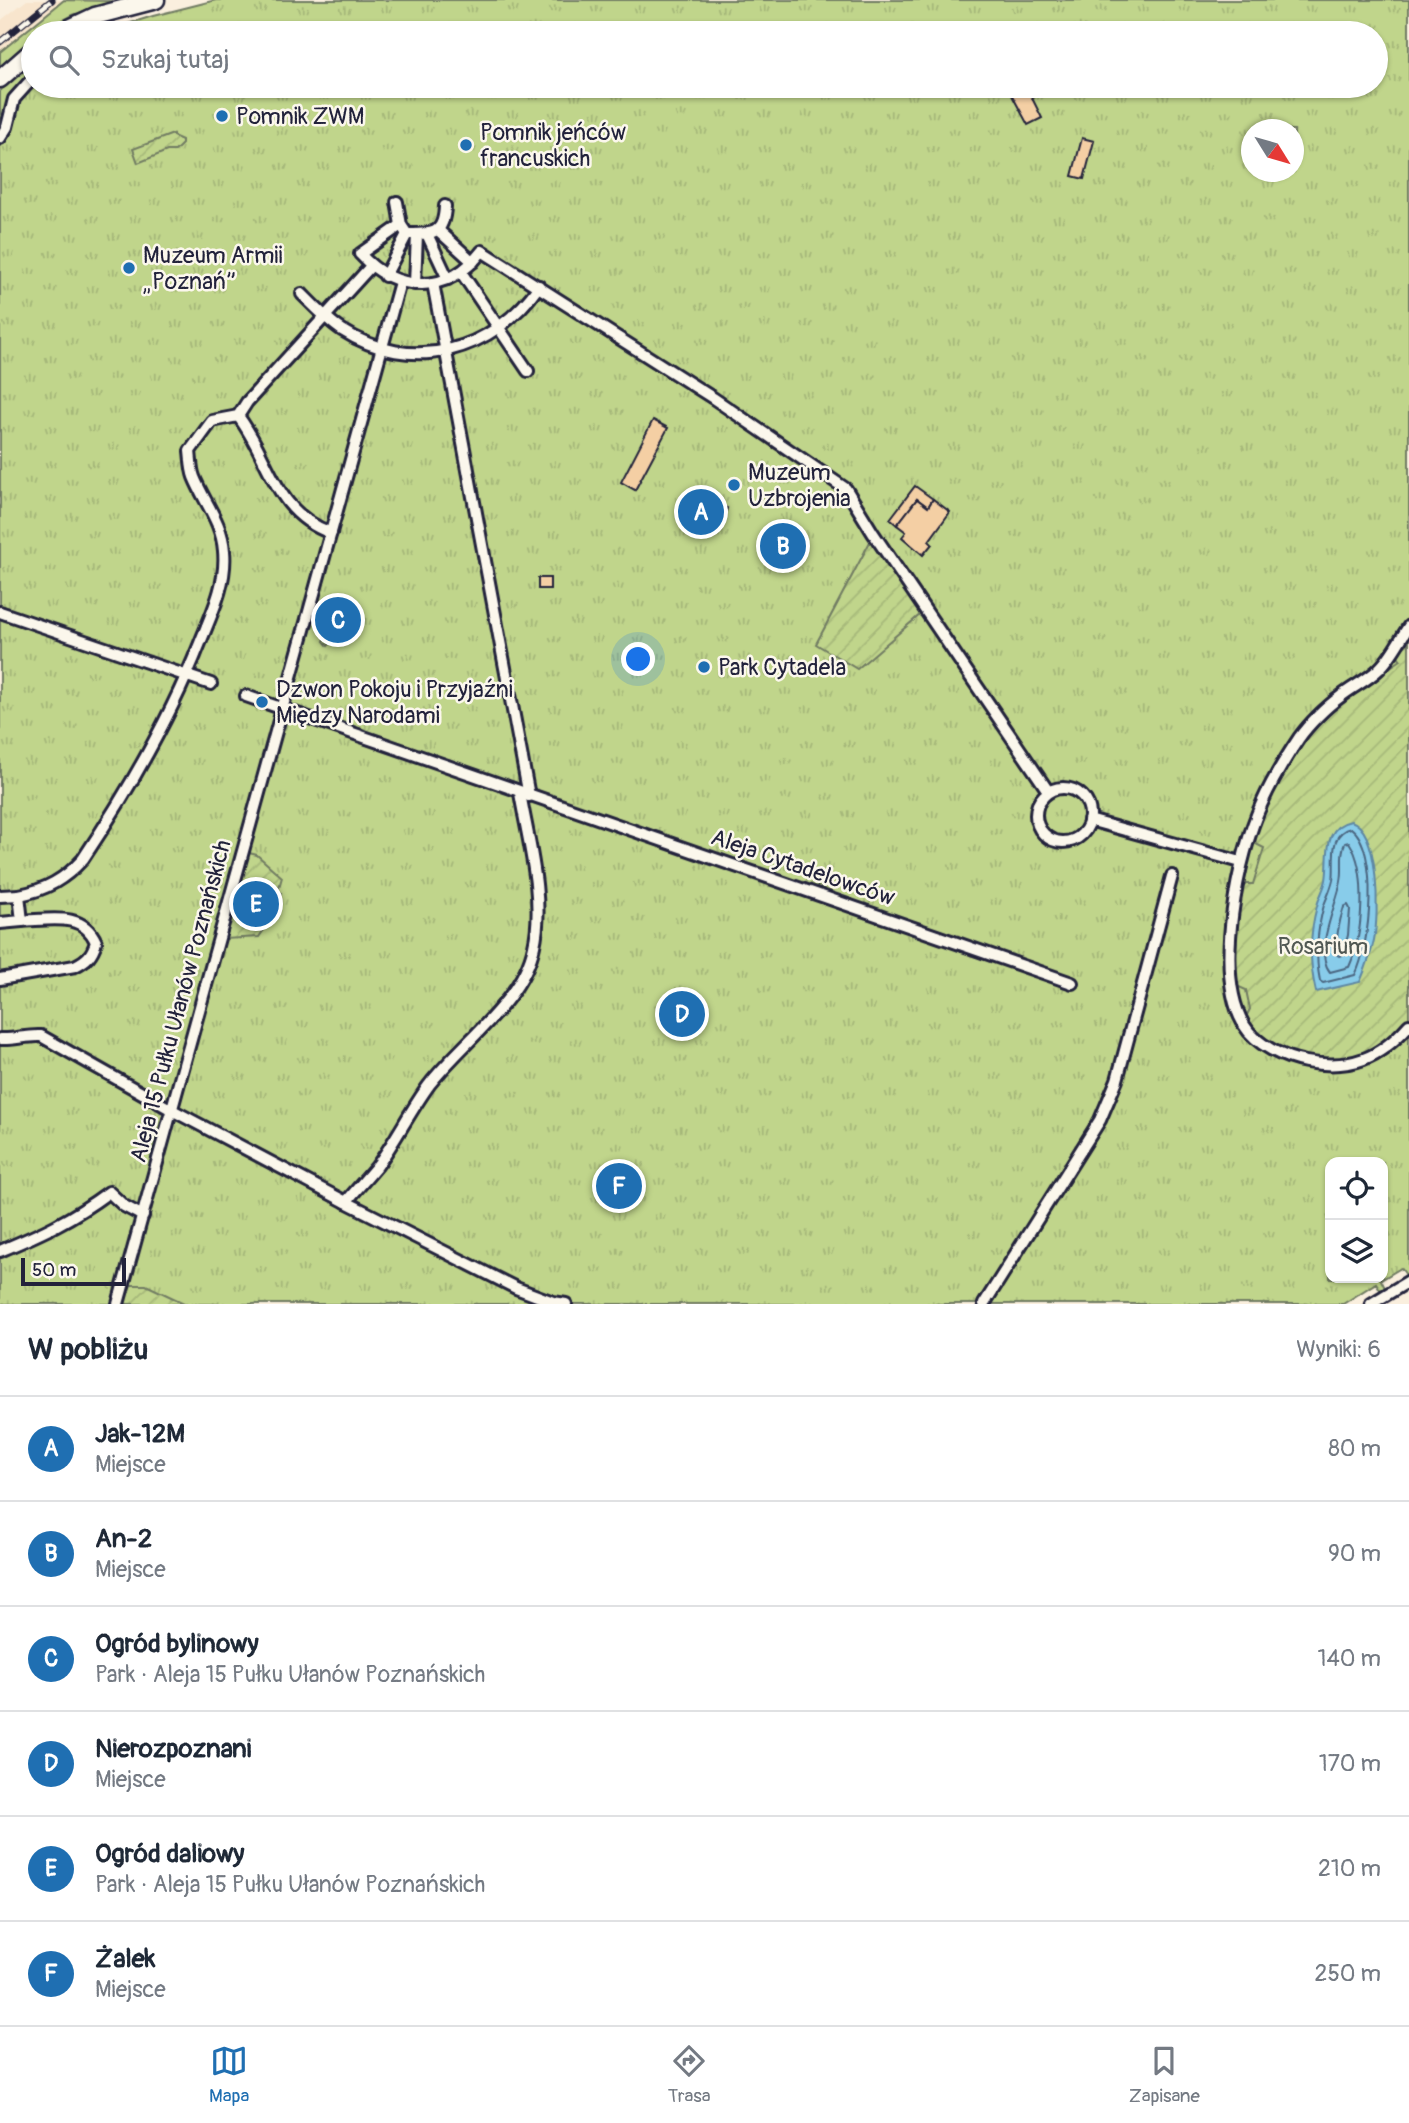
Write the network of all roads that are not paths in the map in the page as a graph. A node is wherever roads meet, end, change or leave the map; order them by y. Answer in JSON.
{"nodes":[{"id":1,"x":156,"y":0,"type":"edge"},
{"id":2,"x":84,"y":21,"type":"edge"},
{"id":3,"x":21,"y":61,"type":"edge"},
{"id":4,"x":0,"y":79,"type":"edge"},
{"id":5,"x":21,"y":91,"type":"edge"},
{"id":6,"x":0,"y":138,"type":"edge"},
{"id":7,"x":397,"y":202,"type":"dead end"},
{"id":8,"x":444,"y":206,"type":"dead end"},
{"id":9,"x":438,"y":230,"type":"junction"},
{"id":10,"x":413,"y":232,"type":"junction"},
{"id":11,"x":473,"y":262,"type":"junction"},
{"id":12,"x":370,"y":266,"type":"junction"},
{"id":13,"x":461,"y":272,"type":"junction"},
{"id":14,"x":385,"y":276,"type":"junction"},
{"id":15,"x":448,"y":279,"type":"junction"},
{"id":16,"x":400,"y":282,"type":"junction"},
{"id":17,"x":433,"y":283,"type":"junction"},
{"id":18,"x":415,"y":284,"type":"junction"},
{"id":19,"x":539,"y":286,"type":"junction"},
{"id":20,"x":302,"y":294,"type":"dead end"},
{"id":21,"x":325,"y":317,"type":"junction"},
{"id":22,"x":499,"y":329,"type":"junction"},
{"id":23,"x":381,"y":348,"type":"junction"},
{"id":24,"x":446,"y":351,"type":"junction"},
{"id":25,"x":528,"y":371,"type":"dead end"},
{"id":26,"x":238,"y":416,"type":"junction"},
{"id":27,"x":331,"y":533,"type":"junction"},
{"id":28,"x":0,"y":612,"type":"edge"},
{"id":29,"x":1409,"y":626,"type":"edge"},
{"id":30,"x":187,"y":676,"type":"junction"},
{"id":31,"x":211,"y":684,"type":"dead end"},
{"id":32,"x":246,"y":696,"type":"dead end"},
{"id":33,"x":282,"y":709,"type":"junction"},
{"id":34,"x":1048,"y":791,"type":"junction"},
{"id":35,"x":524,"y":794,"type":"junction"},
{"id":36,"x":1089,"y":820,"type":"junction"},
{"id":37,"x":1241,"y":862,"type":"junction"},
{"id":38,"x":1172,"y":876,"type":"dead end"},
{"id":39,"x":19,"y":895,"type":"junction"},
{"id":40,"x":0,"y":896,"type":"edge"},
{"id":41,"x":22,"y":921,"type":"junction"},
{"id":42,"x":0,"y":923,"type":"edge"},
{"id":43,"x":0,"y":979,"type":"edge"},
{"id":44,"x":1072,"y":983,"type":"dead end"},
{"id":45,"x":1409,"y":1024,"type":"edge"},
{"id":46,"x":0,"y":1039,"type":"edge"},
{"id":47,"x":172,"y":1110,"type":"junction"},
{"id":48,"x":346,"y":1202,"type":"junction"},
{"id":49,"x":143,"y":1216,"type":"junction"},
{"id":50,"x":0,"y":1251,"type":"edge"},
{"id":51,"x":1409,"y":1280,"type":"edge"},
{"id":52,"x":118,"y":1304,"type":"edge"},
{"id":53,"x":566,"y":1304,"type":"edge"},
{"id":54,"x":984,"y":1304,"type":"edge"},
{"id":55,"x":1371,"y":1304,"type":"edge"}],
"edges":[{"from":1,"to":2,"type":"street"},
{"from":3,"to":4,"type":"street"},
{"from":5,"to":6,"type":"street"},
{"from":7,"to":10,"type":"street"},
{"from":8,"to":9,"type":"street"},
{"from":9,"to":10,"type":"street"},
{"from":9,"to":11,"type":"street"},
{"from":10,"to":12,"type":"street"},
{"from":10,"to":14,"type":"street"},
{"from":10,"to":15,"type":"street"},
{"from":10,"to":18,"type":"street"},
{"from":11,"to":13,"type":"street"},
{"from":11,"to":19,"type":"street"},
{"from":12,"to":14,"type":"street"},
{"from":12,"to":21,"type":"street"},
{"from":13,"to":15,"type":"street"},
{"from":13,"to":22,"type":"street"},
{"from":14,"to":16,"type":"street"},
{"from":15,"to":17,"type":"street"},
{"from":16,"to":18,"type":"street"},
{"from":16,"to":23,"type":"street","name":"Aleja 15 Pułku Ułanów Poznańskich"},
{"from":17,"to":18,"type":"street"},
{"from":17,"to":24,"type":"street"},
{"from":19,"to":22,"type":"street"},
{"from":19,"to":34,"type":"street"},
{"from":20,"to":21,"type":"street"},
{"from":21,"to":23,"type":"street"},
{"from":21,"to":26,"type":"street"},
{"from":22,"to":24,"type":"street"},
{"from":22,"to":25,"type":"street"},
{"from":23,"to":24,"type":"street"},
{"from":23,"to":27,"type":"street","name":"Aleja 15 Pułku Ułanów Poznańskich"},
{"from":24,"to":35,"type":"street"},
{"from":26,"to":27,"type":"street"},
{"from":26,"to":30,"type":"street"},
{"from":27,"to":33,"type":"street","name":"Aleja 15 Pułku Ułanów Poznańskich"},
{"from":28,"to":30,"type":"street"},
{"from":29,"to":37,"type":"street"},
{"from":30,"to":31,"type":"street"},
{"from":30,"to":39,"type":"street"},
{"from":32,"to":33,"type":"street","name":"Aleja Cytadelowców"},
{"from":33,"to":35,"type":"street","name":"Aleja Cytadelowców"},
{"from":33,"to":47,"type":"street","name":"Aleja 15 Pułku Ułanów Poznańskich"},
{"from":34,"to":36,"type":"street"},
{"from":34,"to":36,"type":"street"},
{"from":35,"to":44,"type":"street","name":"Aleja Cytadelowców"},
{"from":35,"to":48,"type":"street"},
{"from":36,"to":37,"type":"street"},
{"from":37,"to":45,"type":"street"},
{"from":38,"to":54,"type":"street"},
{"from":39,"to":40,"type":"street"},
{"from":39,"to":41,"type":"street"},
{"from":41,"to":42,"type":"street"},
{"from":41,"to":43,"type":"street"},
{"from":46,"to":47,"type":"street"},
{"from":47,"to":48,"type":"street"},
{"from":47,"to":49,"type":"street","name":"Aleja 15 Pułku Ułanów Poznańskich"},
{"from":48,"to":53,"type":"street"},
{"from":49,"to":50,"type":"street"},
{"from":49,"to":52,"type":"street","name":"Aleja 15 Pułku Ułanów Poznańskich"},
{"from":51,"to":55,"type":"street"}]}
